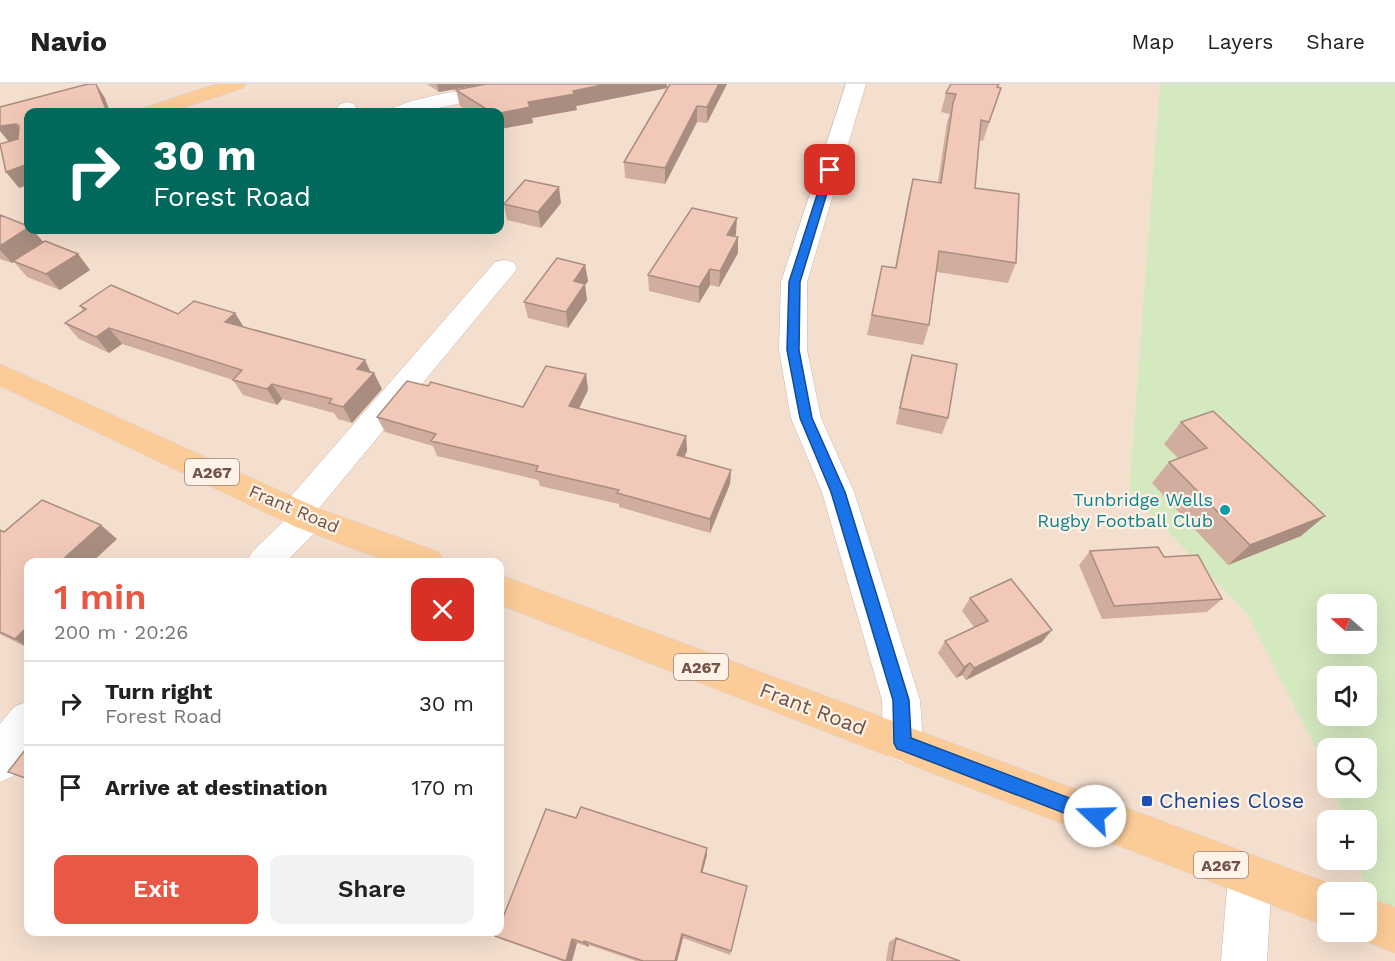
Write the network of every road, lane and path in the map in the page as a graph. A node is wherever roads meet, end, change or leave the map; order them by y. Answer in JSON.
{"nodes":[{"id":1,"x":236,"y":84,"type":"edge"},
{"id":2,"x":527,"y":84,"type":"edge"},
{"id":3,"x":856,"y":84,"type":"edge"},
{"id":4,"x":163,"y":108,"type":"edge"},
{"id":5,"x":411,"y":108,"type":"edge"},
{"id":6,"x":504,"y":268,"type":"dead end"},
{"id":7,"x":0,"y":374,"type":"edge"},
{"id":8,"x":303,"y":515,"type":"junction"},
{"id":9,"x":267,"y":558,"type":"edge"},
{"id":10,"x":416,"y":558,"type":"edge"},
{"id":11,"x":504,"y":592,"type":"edge"},
{"id":12,"x":24,"y":725,"type":"edge"},
{"id":13,"x":903,"y":743,"type":"junction"},
{"id":14,"x":0,"y":762,"type":"edge"},
{"id":15,"x":1250,"y":877,"type":"junction"},
{"id":16,"x":1317,"y":901,"type":"edge"},
{"id":17,"x":1377,"y":923,"type":"edge"},
{"id":18,"x":1395,"y":930,"type":"edge"},
{"id":19,"x":1244,"y":961,"type":"edge"}],
"edges":[{"from":1,"to":4,"type":"main road"},
{"from":2,"to":5,"type":"street"},
{"from":3,"to":13,"type":"street"},
{"from":6,"to":8,"type":"street"},
{"from":7,"to":8,"type":"main road","name":"Frant Road","number":"A267"},
{"from":8,"to":9,"type":"street"},
{"from":8,"to":10,"type":"main road","name":"Frant Road","number":"A267"},
{"from":11,"to":13,"type":"main road","name":"Frant Road","number":"A267"},
{"from":12,"to":14,"type":"street"},
{"from":13,"to":15,"type":"main road","name":"Frant Road","number":"A267"},
{"from":15,"to":16,"type":"main road","name":"Frant Road","number":"A267"},
{"from":15,"to":19,"type":"street"},
{"from":17,"to":18,"type":"main road"}]}
